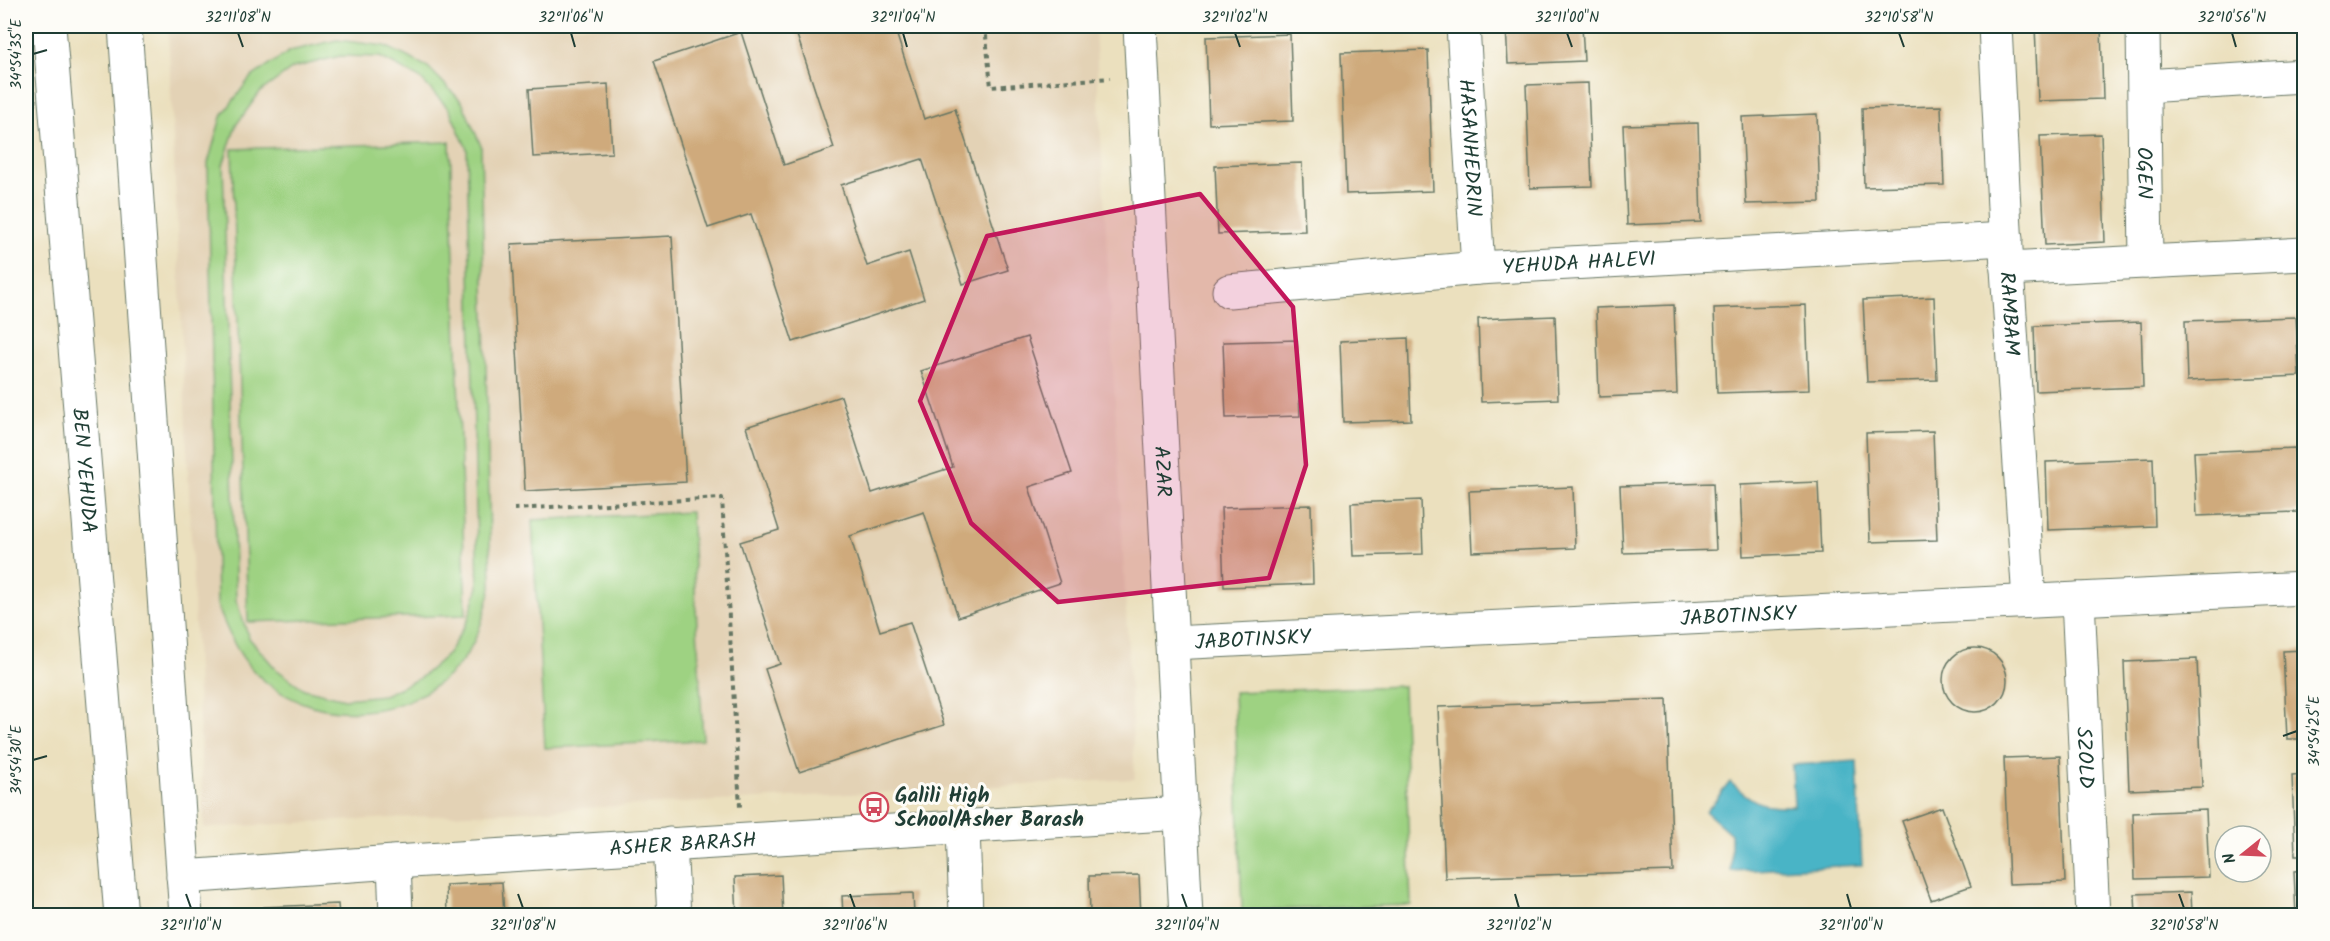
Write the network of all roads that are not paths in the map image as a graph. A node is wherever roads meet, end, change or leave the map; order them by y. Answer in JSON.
{"nodes":[{"id":1,"x":49,"y":26,"type":"edge"},
{"id":2,"x":125,"y":26,"type":"edge"},
{"id":3,"x":1140,"y":26,"type":"edge"},
{"id":4,"x":1463,"y":26,"type":"edge"},
{"id":5,"x":1995,"y":26,"type":"edge"},
{"id":6,"x":2143,"y":26,"type":"edge"},
{"id":7,"x":2304,"y":76,"type":"edge"},
{"id":8,"x":2145,"y":86,"type":"junction"},
{"id":9,"x":2006,"y":254,"type":"junction"},
{"id":10,"x":2304,"y":254,"type":"edge"},
{"id":11,"x":2146,"y":262,"type":"junction"},
{"id":12,"x":1478,"y":268,"type":"junction"},
{"id":13,"x":1229,"y":291,"type":"dead end"},
{"id":14,"x":2304,"y":588,"type":"edge"},
{"id":15,"x":2078,"y":599,"type":"junction"},
{"id":16,"x":2029,"y":601,"type":"junction"},
{"id":17,"x":1172,"y":643,"type":"junction"},
{"id":18,"x":1182,"y":813,"type":"junction"},
{"id":19,"x":963,"y":826,"type":"junction"},
{"id":20,"x":670,"y":844,"type":"junction"},
{"id":21,"x":394,"y":861,"type":"junction"},
{"id":22,"x":183,"y":877,"type":"junction"},
{"id":23,"x":121,"y":915,"type":"edge"},
{"id":24,"x":186,"y":915,"type":"edge"},
{"id":25,"x":396,"y":915,"type":"edge"},
{"id":26,"x":674,"y":915,"type":"edge"},
{"id":27,"x":966,"y":915,"type":"edge"},
{"id":28,"x":1186,"y":915,"type":"edge"},
{"id":29,"x":2093,"y":915,"type":"edge"}],
"edges":[{"from":1,"to":23,"type":"street","name":"BEN YEHUDA"},
{"from":2,"to":22,"type":"street"},
{"from":3,"to":17,"type":"street","name":"AZAR"},
{"from":4,"to":12,"type":"street","name":"HASANHEDRIN"},
{"from":5,"to":9,"type":"street","name":"RAMBAM"},
{"from":6,"to":8,"type":"street","name":"OGEN"},
{"from":7,"to":8,"type":"street"},
{"from":8,"to":11,"type":"street","name":"OGEN"},
{"from":9,"to":11,"type":"street"},
{"from":9,"to":12,"type":"street","name":"YEHUDA HALEVI"},
{"from":9,"to":16,"type":"street","name":"RAMBAM"},
{"from":10,"to":11,"type":"street"},
{"from":12,"to":13,"type":"street","name":"YEHUDA HALEVI"},
{"from":14,"to":15,"type":"street","name":"JABOTINSKY"},
{"from":15,"to":16,"type":"street","name":"JABOTINSKY"},
{"from":15,"to":29,"type":"street","name":"SZOLD"},
{"from":16,"to":17,"type":"street","name":"JABOTINSKY"},
{"from":17,"to":18,"type":"street","name":"AZAR"},
{"from":18,"to":19,"type":"street","name":"ASHER BARASH"},
{"from":18,"to":28,"type":"street","name":"AZAR"},
{"from":19,"to":20,"type":"street","name":"ASHER BARASH"},
{"from":19,"to":27,"type":"street"},
{"from":20,"to":21,"type":"street","name":"ASHER BARASH"},
{"from":20,"to":26,"type":"street"},
{"from":21,"to":22,"type":"street","name":"ASHER BARASH"},
{"from":21,"to":25,"type":"street"},
{"from":22,"to":24,"type":"street"}]}
